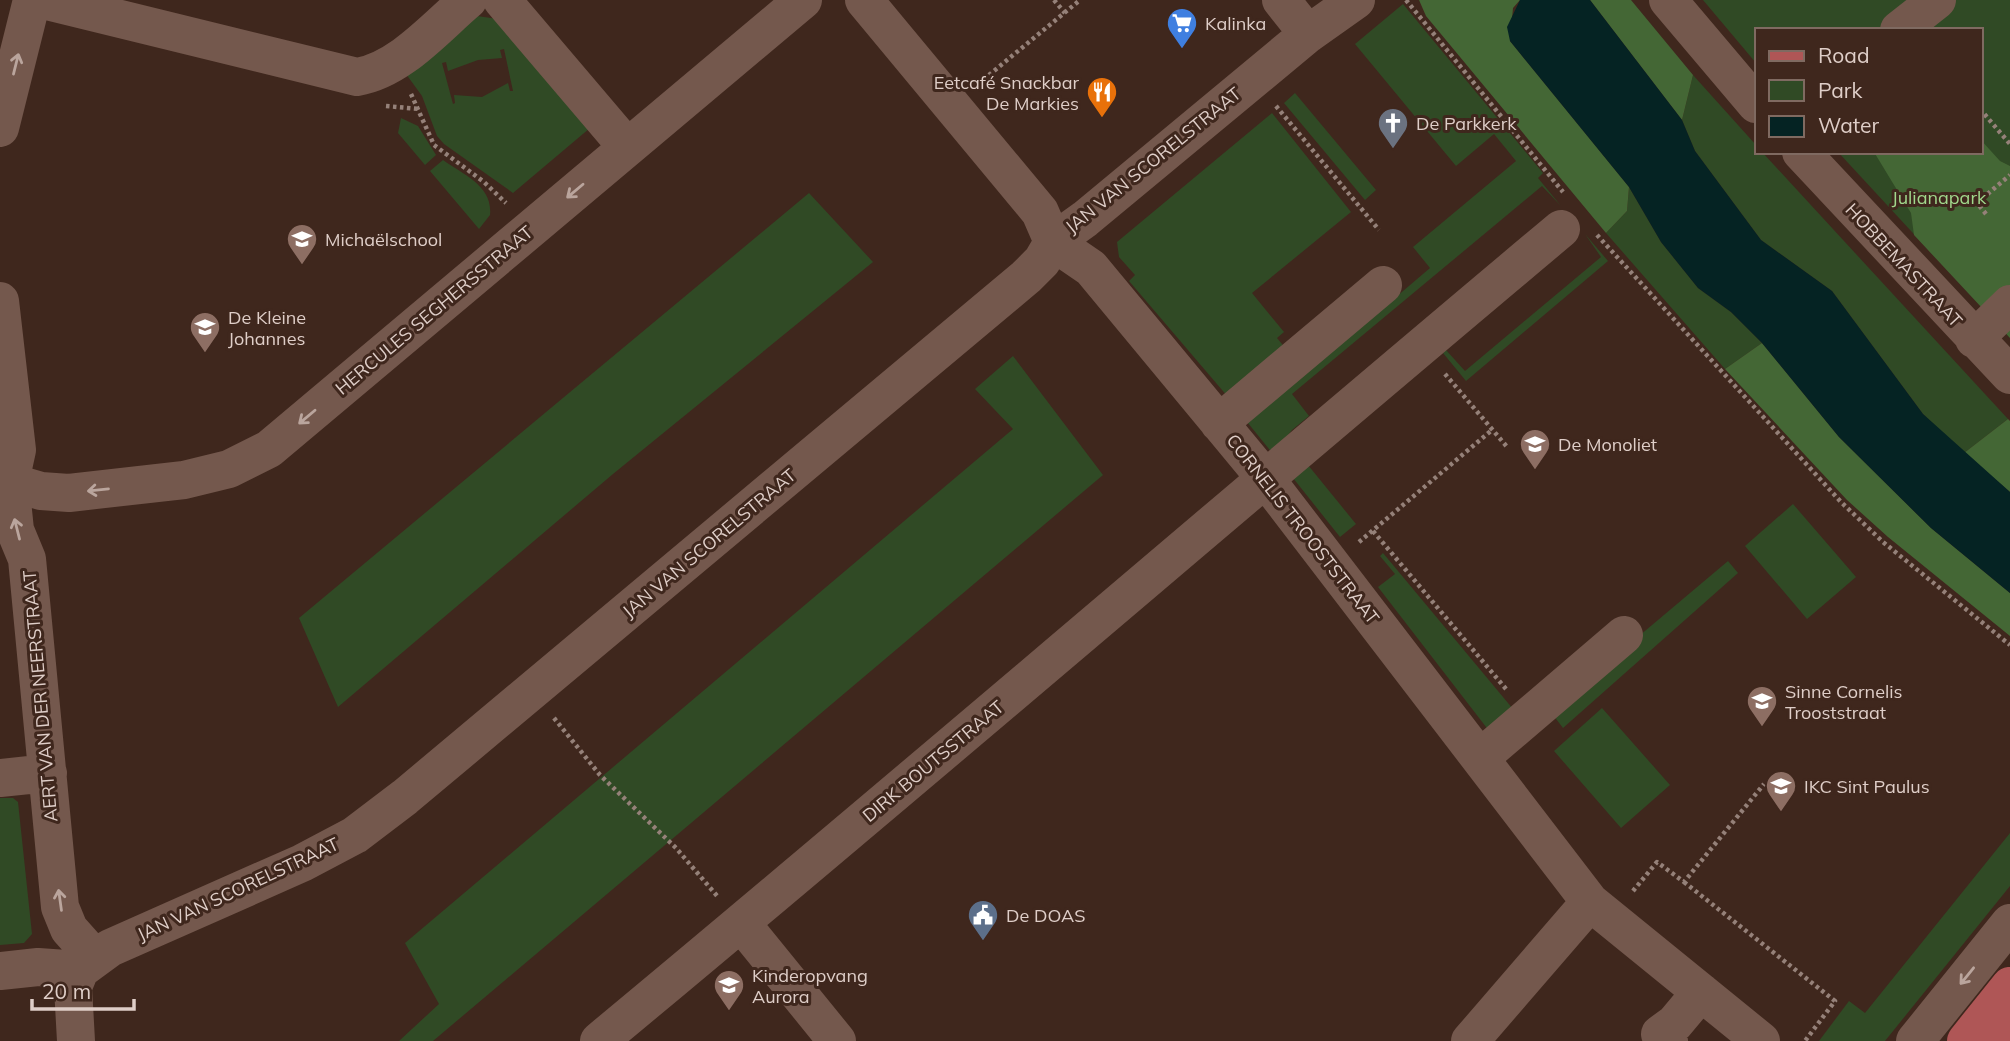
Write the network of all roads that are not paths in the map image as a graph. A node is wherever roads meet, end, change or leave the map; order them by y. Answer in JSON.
{"nodes":[{"id":1,"x":32,"y":0,"type":"edge"},
{"id":2,"x":43,"y":0,"type":"edge"},
{"id":3,"x":468,"y":0,"type":"edge"},
{"id":4,"x":502,"y":0,"type":"edge"},
{"id":5,"x":803,"y":0,"type":"edge"},
{"id":6,"x":864,"y":0,"type":"edge"},
{"id":7,"x":1281,"y":0,"type":"edge"},
{"id":8,"x":1356,"y":0,"type":"edge"},
{"id":9,"x":1668,"y":0,"type":"edge"},
{"id":10,"x":1937,"y":0,"type":"edge"},
{"id":11,"x":1902,"y":28,"type":"edge"},
{"id":12,"x":1308,"y":34,"type":"junction"},
{"id":13,"x":1755,"y":103,"type":"edge"},
{"id":14,"x":0,"y":128,"type":"edge"},
{"id":15,"x":627,"y":147,"type":"junction"},
{"id":16,"x":1803,"y":154,"type":"edge"},
{"id":17,"x":1574,"y":219,"type":"road end"},
{"id":18,"x":1053,"y":242,"type":"junction"},
{"id":19,"x":1383,"y":285,"type":"dead end"},
{"id":20,"x":0,"y":301,"type":"edge"},
{"id":21,"x":2010,"y":304,"type":"edge"},
{"id":22,"x":1974,"y":339,"type":"junction"},
{"id":23,"x":2010,"y":375,"type":"edge"},
{"id":24,"x":1219,"y":423,"type":"junction"},
{"id":25,"x":1265,"y":478,"type":"junction"},
{"id":26,"x":10,"y":482,"type":"junction"},
{"id":27,"x":1624,"y":635,"type":"dead end"},
{"id":28,"x":1480,"y":758,"type":"junction"},
{"id":29,"x":48,"y":773,"type":"junction"},
{"id":30,"x":0,"y":778,"type":"edge"},
{"id":31,"x":1608,"y":901,"type":"junction"},
{"id":32,"x":2010,"y":923,"type":"edge"},
{"id":33,"x":741,"y":924,"type":"junction"},
{"id":34,"x":87,"y":963,"type":"junction"},
{"id":35,"x":0,"y":971,"type":"edge"},
{"id":36,"x":2010,"y":986,"type":"edge"},
{"id":37,"x":1700,"y":992,"type":"junction"},
{"id":38,"x":2010,"y":1034,"type":"edge"},
{"id":39,"x":76,"y":1041,"type":"edge"},
{"id":40,"x":599,"y":1041,"type":"edge"},
{"id":41,"x":837,"y":1041,"type":"edge"},
{"id":42,"x":1470,"y":1041,"type":"edge"},
{"id":43,"x":1669,"y":1041,"type":"edge"},
{"id":44,"x":1761,"y":1041,"type":"edge"},
{"id":45,"x":1914,"y":1041,"type":"edge"},
{"id":46,"x":1966,"y":1041,"type":"edge"},
{"id":47,"x":2004,"y":1041,"type":"edge"}],
"edges":[{"from":14,"to":1,"type":"street","one_way":true},
{"from":2,"to":3,"type":"street"},
{"from":4,"to":15,"type":"street"},
{"from":5,"to":15,"type":"street","name":"HERCULES SEGHERSSTRAAT"},
{"from":6,"to":18,"type":"street"},
{"from":7,"to":12,"type":"street"},
{"from":8,"to":12,"type":"street","name":"JAN VAN SCORELSTRAAT"},
{"from":9,"to":13,"type":"street"},
{"from":10,"to":11,"type":"street"},
{"from":12,"to":18,"type":"street","name":"JAN VAN SCORELSTRAAT"},
{"from":15,"to":26,"type":"street","name":"HERCULES SEGHERSSTRAAT","one_way":true},
{"from":16,"to":22,"type":"street","name":"HOBBEMASTRAAT"},
{"from":17,"to":25,"type":"street","name":"DIRK BOUTSSTRAAT"},
{"from":18,"to":24,"type":"street","name":"CORNELIS TROOSTSTRAAT"},
{"from":18,"to":34,"type":"street","name":"JAN VAN SCORELSTRAAT"},
{"from":19,"to":24,"type":"street"},
{"from":20,"to":26,"type":"street","name":"AERT VAN DER NEERSTRAAT"},
{"from":21,"to":22,"type":"street"},
{"from":22,"to":23,"type":"street","name":"HOBBEMASTRAAT"},
{"from":24,"to":25,"type":"street","name":"CORNELIS TROOSTSTRAAT"},
{"from":25,"to":28,"type":"street","name":"CORNELIS TROOSTSTRAAT"},
{"from":25,"to":33,"type":"street","name":"DIRK BOUTSSTRAAT"},
{"from":29,"to":26,"type":"street","name":"AERT VAN DER NEERSTRAAT","one_way":true},
{"from":27,"to":28,"type":"street"},
{"from":28,"to":31,"type":"street","name":"CORNELIS TROOSTSTRAAT"},
{"from":29,"to":30,"type":"street"},
{"from":34,"to":29,"type":"street","name":"AERT VAN DER NEERSTRAAT","one_way":true},
{"from":31,"to":37,"type":"street","name":"CORNELIS TROOSTSTRAAT"},
{"from":31,"to":42,"type":"street"},
{"from":32,"to":45,"type":"street","one_way":true},
{"from":33,"to":40,"type":"street","name":"DIRK BOUTSSTRAAT"},
{"from":33,"to":41,"type":"street"},
{"from":34,"to":35,"type":"street","name":"JAN VAN SCORELSTRAAT"},
{"from":34,"to":39,"type":"street"},
{"from":36,"to":46,"type":"main road"},
{"from":37,"to":43,"type":"street"},
{"from":37,"to":44,"type":"street","name":"CORNELIS TROOSTSTRAAT"},
{"from":38,"to":47,"type":"main road"}]}
